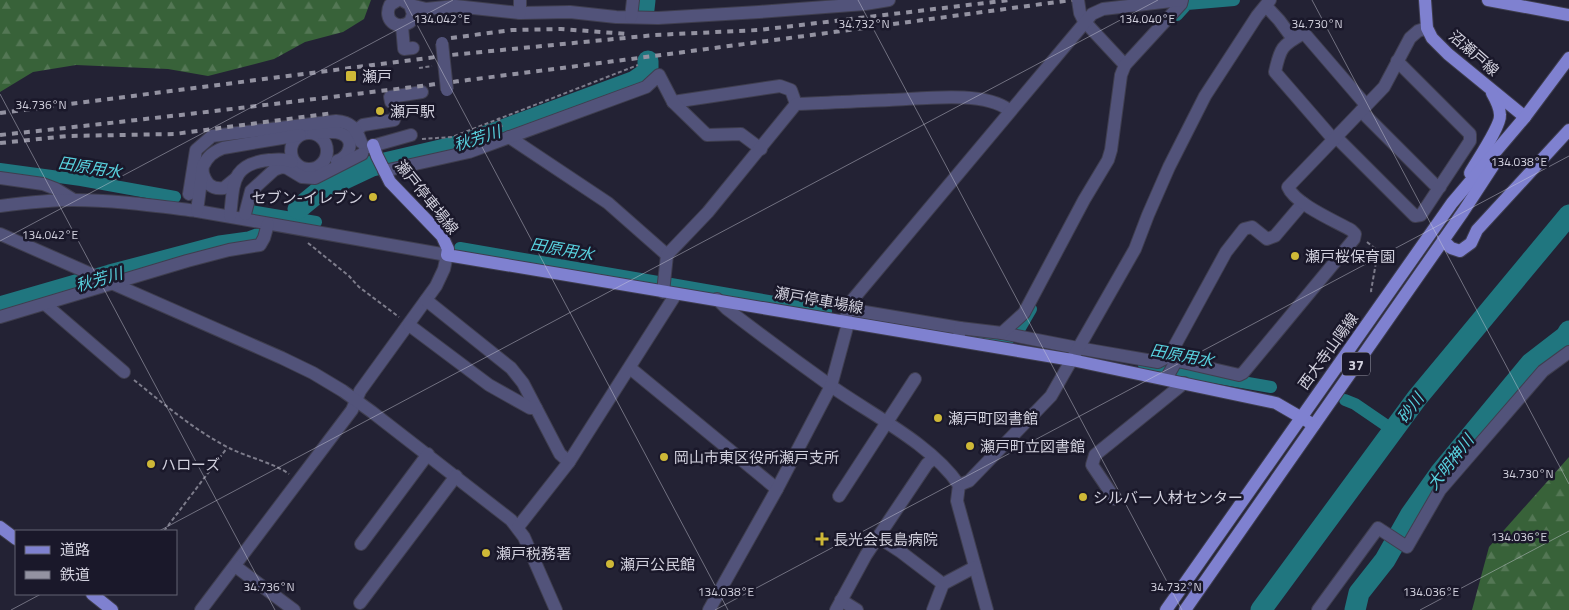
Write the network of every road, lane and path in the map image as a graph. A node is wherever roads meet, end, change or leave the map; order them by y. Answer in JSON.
{"nodes":[{"id":1,"x":633,"y":0,"type":"edge"},
{"id":2,"x":889,"y":0,"type":"edge"},
{"id":3,"x":1078,"y":0,"type":"edge"},
{"id":4,"x":1181,"y":0,"type":"edge"},
{"id":5,"x":1425,"y":0,"type":"edge"},
{"id":6,"x":1488,"y":0,"type":"edge"},
{"id":7,"x":404,"y":2,"type":"edge"},
{"id":8,"x":456,"y":3,"type":"edge"},
{"id":9,"x":1268,"y":3,"type":"edge"},
{"id":10,"x":520,"y":6,"type":"edge"},
{"id":11,"x":571,"y":6,"type":"edge"},
{"id":12,"x":426,"y":9,"type":"junction"},
{"id":13,"x":1569,"y":16,"type":"edge"},
{"id":14,"x":631,"y":17,"type":"junction"},
{"id":15,"x":1084,"y":21,"type":"junction"},
{"id":16,"x":407,"y":22,"type":"junction"},
{"id":17,"x":1427,"y":28,"type":"junction"},
{"id":18,"x":1293,"y":39,"type":"junction"},
{"id":19,"x":442,"y":43,"type":"dead end"},
{"id":20,"x":413,"y":48,"type":"dead end"},
{"id":21,"x":1569,"y":58,"type":"edge"},
{"id":22,"x":1398,"y":61,"type":"junction"},
{"id":23,"x":638,"y":64,"type":"dead end"},
{"id":24,"x":1125,"y":65,"type":"junction"},
{"id":25,"x":1489,"y":88,"type":"junction"},
{"id":26,"x":448,"y":90,"type":"dead end"},
{"id":27,"x":422,"y":92,"type":"dead end"},
{"id":28,"x":390,"y":102,"type":"dead end"},
{"id":29,"x":672,"y":102,"type":"junction"},
{"id":30,"x":796,"y":104,"type":"junction"},
{"id":31,"x":1364,"y":108,"type":"junction"},
{"id":32,"x":1010,"y":110,"type":"junction"},
{"id":33,"x":1525,"y":117,"type":"junction"},
{"id":34,"x":394,"y":118,"type":"dead end"},
{"id":35,"x":1569,"y":130,"type":"edge"},
{"id":36,"x":307,"y":134,"type":"junction"},
{"id":37,"x":411,"y":135,"type":"joint"},
{"id":38,"x":509,"y":137,"type":"junction"},
{"id":39,"x":1335,"y":139,"type":"junction"},
{"id":40,"x":366,"y":145,"type":"junction"},
{"id":41,"x":350,"y":149,"type":"junction"},
{"id":42,"x":761,"y":149,"type":"junction"},
{"id":43,"x":294,"y":163,"type":"junction"},
{"id":44,"x":320,"y":166,"type":"junction"},
{"id":45,"x":202,"y":170,"type":"junction"},
{"id":46,"x":384,"y":172,"type":"junction"},
{"id":47,"x":0,"y":178,"type":"edge"},
{"id":48,"x":235,"y":179,"type":"junction"},
{"id":49,"x":1440,"y":187,"type":"junction"},
{"id":50,"x":189,"y":194,"type":"dead end"},
{"id":51,"x":74,"y":200,"type":"junction"},
{"id":52,"x":1303,"y":203,"type":"junction"},
{"id":53,"x":1452,"y":203,"type":"junction"},
{"id":54,"x":0,"y":206,"type":"edge"},
{"id":55,"x":197,"y":210,"type":"junction"},
{"id":56,"x":245,"y":214,"type":"dead end"},
{"id":57,"x":230,"y":216,"type":"junction"},
{"id":58,"x":268,"y":224,"type":"junction"},
{"id":59,"x":300,"y":229,"type":"junction"},
{"id":60,"x":0,"y":234,"type":"edge"},
{"id":61,"x":1354,"y":234,"type":"junction"},
{"id":62,"x":1443,"y":240,"type":"junction"},
{"id":63,"x":447,"y":255,"type":"junction"},
{"id":64,"x":667,"y":255,"type":"junction"},
{"id":65,"x":111,"y":283,"type":"junction"},
{"id":66,"x":663,"y":292,"type":"junction"},
{"id":67,"x":676,"y":294,"type":"junction"},
{"id":68,"x":717,"y":299,"type":"junction"},
{"id":69,"x":426,"y":300,"type":"junction"},
{"id":70,"x":1382,"y":303,"type":"junction"},
{"id":71,"x":46,"y":305,"type":"junction"},
{"id":72,"x":846,"y":315,"type":"junction"},
{"id":73,"x":0,"y":317,"type":"edge"},
{"id":74,"x":409,"y":325,"type":"junction"},
{"id":75,"x":1002,"y":333,"type":"junction"},
{"id":76,"x":959,"y":334,"type":"junction"},
{"id":77,"x":1078,"y":348,"type":"junction"},
{"id":78,"x":1569,"y":352,"type":"edge"},
{"id":79,"x":1072,"y":360,"type":"junction"},
{"id":80,"x":1172,"y":366,"type":"junction"},
{"id":81,"x":630,"y":368,"type":"junction"},
{"id":82,"x":124,"y":372,"type":"joint"},
{"id":83,"x":915,"y":379,"type":"dead end"},
{"id":84,"x":1184,"y":383,"type":"junction"},
{"id":85,"x":831,"y":386,"type":"junction"},
{"id":86,"x":356,"y":400,"type":"junction"},
{"id":87,"x":536,"y":408,"type":"junction"},
{"id":88,"x":1300,"y":417,"type":"junction"},
{"id":89,"x":888,"y":424,"type":"junction"},
{"id":90,"x":1314,"y":424,"type":"junction"},
{"id":91,"x":228,"y":447,"type":"junction"},
{"id":92,"x":428,"y":454,"type":"junction"},
{"id":93,"x":934,"y":458,"type":"junction"},
{"id":94,"x":568,"y":462,"type":"junction"},
{"id":95,"x":456,"y":476,"type":"junction"},
{"id":96,"x":299,"y":482,"type":"junction"},
{"id":97,"x":959,"y":485,"type":"junction"},
{"id":98,"x":777,"y":489,"type":"junction"},
{"id":99,"x":839,"y":496,"type":"dead end"},
{"id":100,"x":1115,"y":499,"type":"dead end"},
{"id":101,"x":0,"y":527,"type":"edge"},
{"id":102,"x":518,"y":528,"type":"junction"},
{"id":103,"x":165,"y":530,"type":"edge"},
{"id":104,"x":878,"y":537,"type":"junction"},
{"id":105,"x":15,"y":538,"type":"edge"},
{"id":106,"x":361,"y":544,"type":"dead end"},
{"id":107,"x":235,"y":566,"type":"junction"},
{"id":108,"x":975,"y":567,"type":"junction"},
{"id":109,"x":942,"y":584,"type":"junction"},
{"id":110,"x":93,"y":595,"type":"edge"},
{"id":111,"x":360,"y":603,"type":"dead end"},
{"id":112,"x":838,"y":605,"type":"edge"},
{"id":113,"x":112,"y":610,"type":"edge"},
{"id":114,"x":201,"y":610,"type":"edge"},
{"id":115,"x":294,"y":610,"type":"edge"},
{"id":116,"x":556,"y":610,"type":"edge"},
{"id":117,"x":709,"y":610,"type":"edge"},
{"id":118,"x":857,"y":610,"type":"edge"},
{"id":119,"x":933,"y":610,"type":"edge"},
{"id":120,"x":987,"y":610,"type":"edge"},
{"id":121,"x":1166,"y":610,"type":"edge"},
{"id":122,"x":1185,"y":610,"type":"edge"},
{"id":123,"x":1318,"y":610,"type":"edge"}],
"edges":[{"from":1,"to":14,"type":"street"},
{"from":2,"to":14,"type":"street"},
{"from":3,"to":15,"type":"street"},
{"from":4,"to":15,"type":"street"},
{"from":4,"to":24,"type":"street"},
{"from":5,"to":17,"type":"main road","name":"沼瀬戸線"},
{"from":6,"to":13,"type":"main road"},
{"from":7,"to":12,"type":"street"},
{"from":7,"to":16,"type":"street"},
{"from":7,"to":16,"type":"street"},
{"from":8,"to":10,"type":"street"},
{"from":8,"to":12,"type":"street"},
{"from":9,"to":18,"type":"street"},
{"from":9,"to":77,"type":"street"},
{"from":10,"to":11,"type":"street"},
{"from":11,"to":14,"type":"street"},
{"from":12,"to":16,"type":"street"},
{"from":15,"to":24,"type":"street"},
{"from":15,"to":32,"type":"street"},
{"from":16,"to":20,"type":"street"},
{"from":17,"to":22,"type":"street"},
{"from":17,"to":25,"type":"main road","name":"沼瀬戸線"},
{"from":18,"to":31,"type":"street"},
{"from":18,"to":39,"type":"street"},
{"from":19,"to":26,"type":"street","bridge":true},
{"from":21,"to":33,"type":"main road","name":"西大寺山陽線","number":"37"},
{"from":22,"to":31,"type":"street"},
{"from":22,"to":49,"type":"street"},
{"from":23,"to":37,"type":"path"},
{"from":24,"to":75,"type":"street"},
{"from":25,"to":33,"type":"main road","name":"沼瀬戸線"},
{"from":25,"to":53,"type":"main road"},
{"from":27,"to":28,"type":"street"},
{"from":29,"to":30,"type":"street"},
{"from":29,"to":38,"type":"street"},
{"from":29,"to":42,"type":"street"},
{"from":30,"to":32,"type":"street"},
{"from":30,"to":42,"type":"street"},
{"from":31,"to":39,"type":"street"},
{"from":31,"to":49,"type":"street"},
{"from":32,"to":72,"type":"street"},
{"from":33,"to":53,"type":"main road","name":"西大寺山陽線","number":"37"},
{"from":33,"to":62,"type":"main road","name":"西大寺山陽線","number":"37"},
{"from":34,"to":40,"type":"street"},
{"from":35,"to":62,"type":"main road"},
{"from":36,"to":41,"type":"street"},
{"from":36,"to":43,"type":"street"},
{"from":36,"to":44,"type":"street"},
{"from":36,"to":45,"type":"street"},
{"from":37,"to":40,"type":"street"},
{"from":38,"to":46,"type":"street"},
{"from":38,"to":64,"type":"street"},
{"from":39,"to":49,"type":"street"},
{"from":39,"to":52,"type":"street"},
{"from":40,"to":41,"type":"street"},
{"from":40,"to":46,"type":"main road","name":"瀬戸停車場線"},
{"from":40,"to":50,"type":"street"},
{"from":40,"to":56,"type":"street"},
{"from":41,"to":44,"type":"street"},
{"from":42,"to":64,"type":"street"},
{"from":43,"to":44,"type":"street"},
{"from":43,"to":48,"type":"street"},
{"from":45,"to":48,"type":"street"},
{"from":45,"to":55,"type":"street"},
{"from":46,"to":63,"type":"main road","name":"瀬戸停車場線"},
{"from":47,"to":51,"type":"street"},
{"from":48,"to":57,"type":"street"},
{"from":51,"to":54,"type":"street"},
{"from":51,"to":55,"type":"street"},
{"from":52,"to":61,"type":"street"},
{"from":52,"to":80,"type":"street"},
{"from":53,"to":70,"type":"main road","name":"西大寺山陽線","number":"37"},
{"from":55,"to":57,"type":"street"},
{"from":57,"to":58,"type":"street"},
{"from":58,"to":59,"type":"street"},
{"from":58,"to":65,"type":"street"},
{"from":59,"to":63,"type":"street"},
{"from":59,"to":74,"type":"path"},
{"from":60,"to":65,"type":"street"},
{"from":61,"to":70,"type":"path"},
{"from":61,"to":80,"type":"street"},
{"from":62,"to":90,"type":"main road","name":"西大寺山陽線","number":"37"},
{"from":63,"to":66,"type":"main road","name":"瀬戸停車場線"},
{"from":63,"to":69,"type":"street"},
{"from":64,"to":66,"type":"street"},
{"from":65,"to":71,"type":"street"},
{"from":65,"to":86,"type":"street"},
{"from":66,"to":67,"type":"main road","name":"瀬戸停車場線"},
{"from":67,"to":68,"type":"main road","name":"瀬戸停車場線"},
{"from":67,"to":81,"type":"street"},
{"from":68,"to":72,"type":"main road","name":"瀬戸停車場線"},
{"from":68,"to":85,"type":"street"},
{"from":69,"to":74,"type":"street"},
{"from":69,"to":87,"type":"street"},
{"from":70,"to":88,"type":"main road","name":"西大寺山陽線","number":"37"},
{"from":71,"to":73,"type":"street"},
{"from":71,"to":82,"type":"street"},
{"from":72,"to":76,"type":"main road","name":"瀬戸停車場線"},
{"from":72,"to":85,"type":"street"},
{"from":74,"to":86,"type":"street"},
{"from":74,"to":87,"type":"street"},
{"from":75,"to":76,"type":"street"},
{"from":75,"to":77,"type":"street"},
{"from":76,"to":79,"type":"main road","name":"瀬戸停車場線"},
{"from":77,"to":79,"type":"street"},
{"from":77,"to":80,"type":"street"},
{"from":78,"to":123,"type":"street"},
{"from":79,"to":80,"type":"main road","name":"瀬戸停車場線"},
{"from":79,"to":97,"type":"street"},
{"from":80,"to":84,"type":"main road","name":"瀬戸停車場線"},
{"from":81,"to":94,"type":"street"},
{"from":81,"to":98,"type":"street"},
{"from":82,"to":91,"type":"path"},
{"from":83,"to":89,"type":"street"},
{"from":84,"to":88,"type":"main road","name":"瀬戸停車場線"},
{"from":84,"to":100,"type":"street"},
{"from":85,"to":89,"type":"street"},
{"from":85,"to":98,"type":"street"},
{"from":86,"to":92,"type":"street"},
{"from":86,"to":96,"type":"street"},
{"from":87,"to":94,"type":"street"},
{"from":88,"to":90,"type":"main road","name":"瀬戸停車場線"},
{"from":88,"to":121,"type":"main road","name":"西大寺山陽線","number":"37"},
{"from":89,"to":93,"type":"street"},
{"from":89,"to":99,"type":"street"},
{"from":90,"to":122,"type":"main road","name":"西大寺山陽線","number":"37"},
{"from":91,"to":96,"type":"path"},
{"from":91,"to":103,"type":"path"},
{"from":92,"to":95,"type":"street"},
{"from":92,"to":106,"type":"street"},
{"from":93,"to":97,"type":"street"},
{"from":93,"to":104,"type":"street"},
{"from":94,"to":102,"type":"street"},
{"from":95,"to":102,"type":"street"},
{"from":95,"to":111,"type":"street"},
{"from":96,"to":107,"type":"street"},
{"from":97,"to":108,"type":"street"},
{"from":98,"to":117,"type":"street"},
{"from":101,"to":105,"type":"main road"},
{"from":102,"to":116,"type":"street"},
{"from":104,"to":109,"type":"street"},
{"from":104,"to":112,"type":"street"},
{"from":107,"to":114,"type":"street"},
{"from":107,"to":115,"type":"street"},
{"from":108,"to":109,"type":"street"},
{"from":108,"to":120,"type":"street"},
{"from":109,"to":119,"type":"street"},
{"from":110,"to":113,"type":"main road"},
{"from":112,"to":118,"type":"street"}]}
